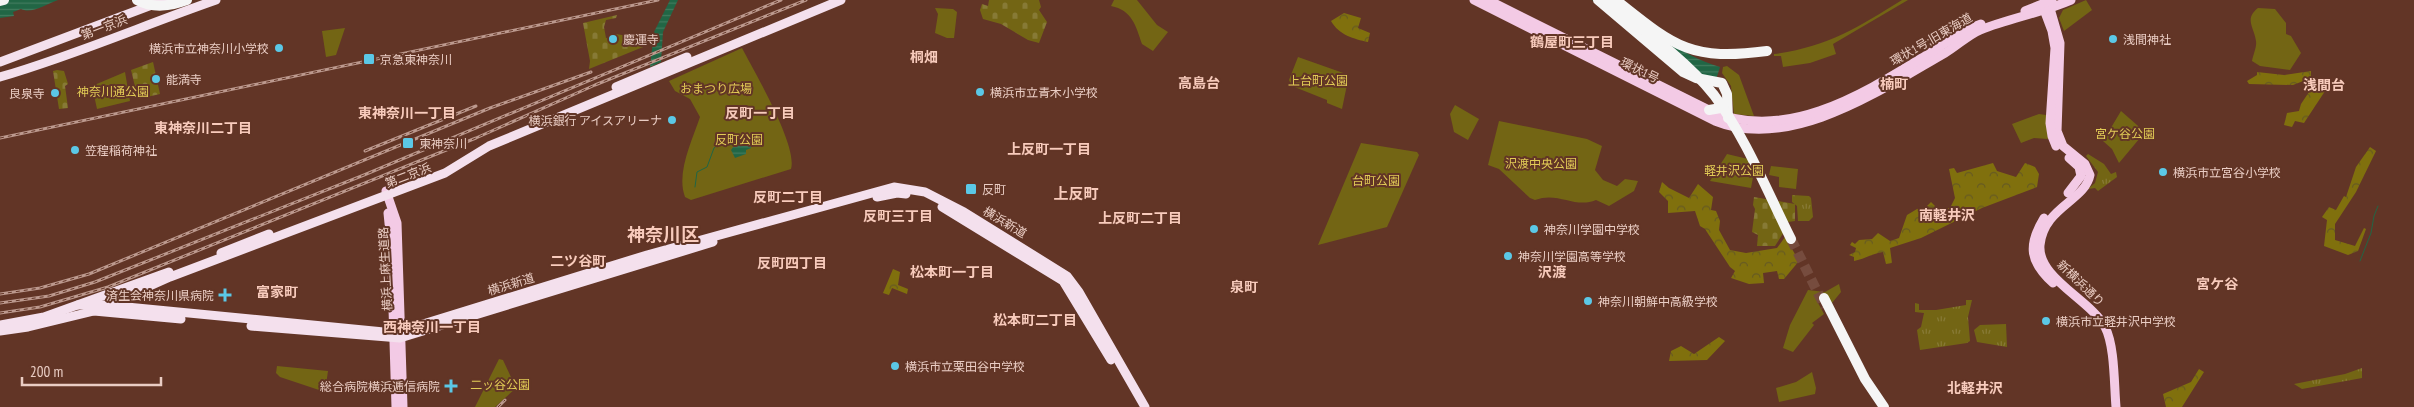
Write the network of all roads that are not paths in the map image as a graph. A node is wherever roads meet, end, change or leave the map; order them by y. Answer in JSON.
{"nodes":[{"id":1,"x":4,"y":0,"type":"edge"},
{"id":2,"x":137,"y":0,"type":"edge"},
{"id":3,"x":166,"y":0,"type":"edge"},
{"id":4,"x":187,"y":0,"type":"edge"},
{"id":5,"x":216,"y":0,"type":"edge"},
{"id":6,"x":827,"y":0,"type":"edge"},
{"id":7,"x":841,"y":0,"type":"edge"},
{"id":8,"x":1474,"y":0,"type":"edge"},
{"id":9,"x":1488,"y":0,"type":"edge"},
{"id":10,"x":1598,"y":0,"type":"edge"},
{"id":11,"x":1605,"y":0,"type":"edge"},
{"id":12,"x":1610,"y":0,"type":"edge"},
{"id":13,"x":1616,"y":0,"type":"edge"},
{"id":14,"x":2071,"y":0,"type":"edge"},
{"id":15,"x":0,"y":1,"type":"edge"},
{"id":16,"x":2046,"y":4,"type":"edge"},
{"id":17,"x":116,"y":18,"type":"junction"},
{"id":18,"x":123,"y":33,"type":"junction"},
{"id":19,"x":1768,"y":52,"type":"dead end"},
{"id":20,"x":0,"y":62,"type":"edge"},
{"id":21,"x":0,"y":77,"type":"edge"},
{"id":22,"x":1727,"y":101,"type":"junction"},
{"id":23,"x":1709,"y":110,"type":"junction"},
{"id":24,"x":1724,"y":120,"type":"junction"},
{"id":25,"x":385,"y":195,"type":"junction"},
{"id":26,"x":1824,"y":298,"type":"tunnel mouth"},
{"id":27,"x":78,"y":305,"type":"junction"},
{"id":28,"x":106,"y":305,"type":"junction"},
{"id":29,"x":94,"y":311,"type":"junction"},
{"id":30,"x":0,"y":325,"type":"edge"},
{"id":31,"x":0,"y":331,"type":"edge"},
{"id":32,"x":397,"y":336,"type":"junction"},
{"id":33,"x":396,"y":407,"type":"edge"},
{"id":34,"x":403,"y":407,"type":"edge"},
{"id":35,"x":1140,"y":407,"type":"edge"},
{"id":36,"x":1145,"y":407,"type":"edge"},
{"id":37,"x":1884,"y":407,"type":"edge"},
{"id":38,"x":2111,"y":407,"type":"edge"},
{"id":39,"x":2116,"y":407,"type":"edge"}],
"edges":[{"from":1,"to":15,"type":"highway"},
{"from":2,"to":4,"type":"highway","bridge":true},
{"from":3,"to":17,"type":"highway","name":"第一京浜"},
{"from":5,"to":18,"type":"highway","name":"第一京浜"},
{"from":6,"to":25,"type":"highway","name":"第二京浜"},
{"from":7,"to":25,"type":"highway","name":"第二京浜"},
{"from":8,"to":24,"type":"main road","name":"環状1号"},
{"from":9,"to":23,"type":"main road","name":"環状1号"},
{"from":10,"to":22,"type":"highway"},
{"from":11,"to":12,"type":"highway","bridge":true},
{"from":13,"to":19,"type":"highway"},
{"from":14,"to":16,"type":"main road"},
{"from":16,"to":24,"type":"main road","name":"環状1号;旧東海道"},
{"from":16,"to":38,"type":"main road","name":"新横浜通り"},
{"from":16,"to":39,"type":"main road","name":"新横浜通り"},
{"from":17,"to":18,"type":"highway"},
{"from":17,"to":20,"type":"highway","name":"第一京浜"},
{"from":18,"to":21,"type":"highway","name":"第一京浜"},
{"from":22,"to":23,"type":"highway"},
{"from":22,"to":24,"type":"highway"},
{"from":23,"to":24,"type":"main road","name":"環状1号"},
{"from":25,"to":27,"type":"highway","name":"第二京浜"},
{"from":25,"to":28,"type":"highway","name":"第二京浜"},
{"from":25,"to":32,"type":"main road","name":"横浜上麻生道路"},
{"from":26,"to":37,"type":"highway"},
{"from":27,"to":28,"type":"highway","name":"横浜新道"},
{"from":27,"to":30,"type":"highway","name":"第二京浜"},
{"from":28,"to":29,"type":"highway","name":"第二京浜"},
{"from":28,"to":32,"type":"highway","name":"横浜新道"},
{"from":29,"to":31,"type":"highway","name":"第二京浜"},
{"from":29,"to":32,"type":"highway","name":"横浜新道"},
{"from":32,"to":33,"type":"main road","name":"横浜上麻生道路"},
{"from":32,"to":34,"type":"main road","name":"横浜上麻生道路"},
{"from":32,"to":35,"type":"highway","name":"横浜新道"},
{"from":32,"to":36,"type":"highway","name":"横浜新道"}]}
